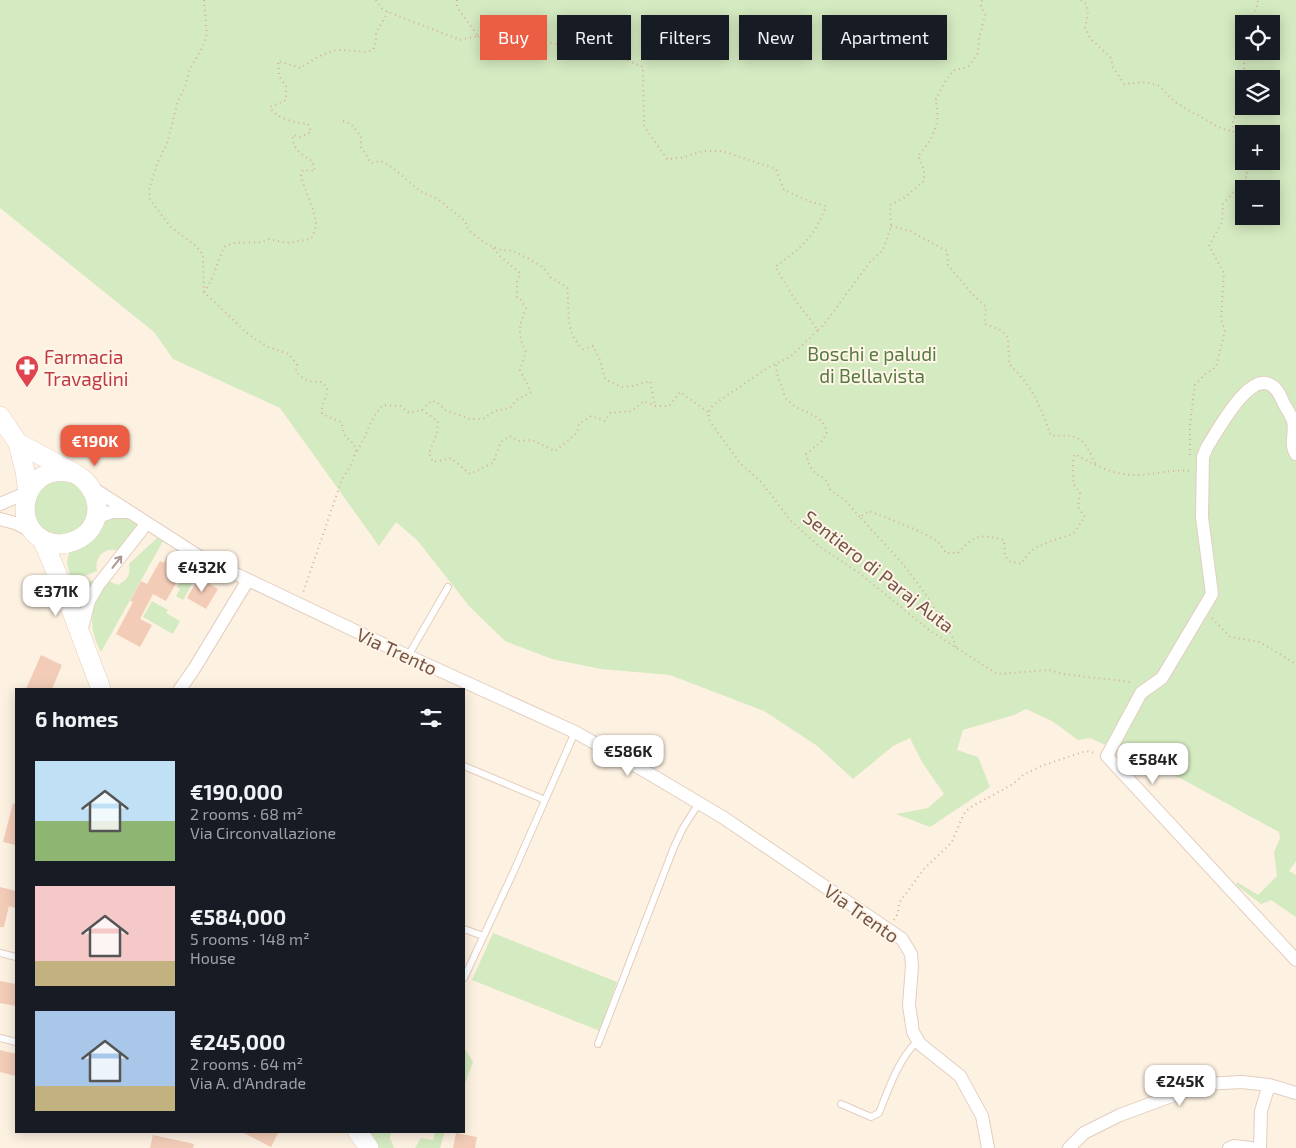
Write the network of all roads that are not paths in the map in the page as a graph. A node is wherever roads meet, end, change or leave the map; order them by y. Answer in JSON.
{"nodes":[{"id":1,"x":0,"y":416,"type":"edge"},
{"id":2,"x":18,"y":443,"type":"junction"},
{"id":3,"x":1296,"y":454,"type":"edge"},
{"id":4,"x":76,"y":474,"type":"junction"},
{"id":5,"x":91,"y":487,"type":"junction"},
{"id":6,"x":28,"y":492,"type":"junction"},
{"id":7,"x":0,"y":504,"type":"edge"},
{"id":8,"x":131,"y":512,"type":"junction"},
{"id":9,"x":96,"y":518,"type":"junction"},
{"id":10,"x":0,"y":519,"type":"edge"},
{"id":11,"x":147,"y":523,"type":"junction"},
{"id":12,"x":38,"y":535,"type":"junction"},
{"id":13,"x":71,"y":542,"type":"junction"},
{"id":14,"x":248,"y":580,"type":"junction"},
{"id":15,"x":448,"y":587,"type":"dead end"},
{"id":16,"x":63,"y":588,"type":"junction"},
{"id":17,"x":80,"y":635,"type":"junction"},
{"id":18,"x":408,"y":656,"type":"junction"},
{"id":19,"x":101,"y":688,"type":"edge"},
{"id":20,"x":181,"y":688,"type":"edge"},
{"id":21,"x":575,"y":732,"type":"junction"},
{"id":22,"x":465,"y":766,"type":"edge"},
{"id":23,"x":545,"y":800,"type":"junction"},
{"id":24,"x":699,"y":803,"type":"junction"},
{"id":25,"x":465,"y":929,"type":"edge"},
{"id":26,"x":483,"y":936,"type":"junction"},
{"id":27,"x":0,"y":953,"type":"edge"},
{"id":28,"x":15,"y":957,"type":"edge"},
{"id":29,"x":1296,"y":960,"type":"edge"},
{"id":30,"x":465,"y":976,"type":"edge"},
{"id":31,"x":0,"y":1038,"type":"edge"},
{"id":32,"x":918,"y":1040,"type":"junction"},
{"id":33,"x":15,"y":1042,"type":"edge"},
{"id":34,"x":598,"y":1044,"type":"dead end"},
{"id":35,"x":1269,"y":1085,"type":"junction"},
{"id":36,"x":1296,"y":1093,"type":"edge"},
{"id":37,"x":841,"y":1104,"type":"dead end"},
{"id":38,"x":358,"y":1133,"type":"edge"},
{"id":39,"x":369,"y":1148,"type":"edge"},
{"id":40,"x":988,"y":1148,"type":"edge"},
{"id":41,"x":1069,"y":1148,"type":"edge"},
{"id":42,"x":1229,"y":1148,"type":"edge"},
{"id":43,"x":1251,"y":1148,"type":"edge"},
{"id":44,"x":1260,"y":1148,"type":"edge"}],
"edges":[{"from":1,"to":2,"type":"main road"},
{"from":2,"to":4,"type":"main road"},
{"from":2,"to":6,"type":"main road"},
{"from":3,"to":29,"type":"street"},
{"from":4,"to":5,"type":"main road"},
{"from":4,"to":6,"type":"main road"},
{"from":5,"to":8,"type":"street","name":"Via Trento"},
{"from":5,"to":9,"type":"main road"},
{"from":6,"to":7,"type":"street"},
{"from":6,"to":12,"type":"main road"},
{"from":8,"to":9,"type":"street"},
{"from":8,"to":11,"type":"street","name":"Via Trento"},
{"from":9,"to":13,"type":"main road"},
{"from":10,"to":12,"type":"street"},
{"from":11,"to":14,"type":"street","name":"Via Trento"},
{"from":17,"to":11,"type":"street","one_way":true},
{"from":12,"to":13,"type":"main road"},
{"from":12,"to":16,"type":"main road"},
{"from":13,"to":16,"type":"main road"},
{"from":14,"to":18,"type":"street","name":"Via Trento"},
{"from":14,"to":20,"type":"street"},
{"from":15,"to":18,"type":"lane"},
{"from":16,"to":17,"type":"main road"},
{"from":17,"to":19,"type":"main road"},
{"from":18,"to":21,"type":"street","name":"Via Trento"},
{"from":21,"to":23,"type":"lane"},
{"from":21,"to":24,"type":"street","name":"Via Trento"},
{"from":22,"to":23,"type":"lane"},
{"from":23,"to":26,"type":"lane"},
{"from":24,"to":32,"type":"street","name":"Via Trento"},
{"from":24,"to":34,"type":"lane"},
{"from":25,"to":26,"type":"lane"},
{"from":26,"to":30,"type":"lane"},
{"from":27,"to":28,"type":"lane"},
{"from":31,"to":33,"type":"lane"},
{"from":32,"to":37,"type":"lane"},
{"from":32,"to":40,"type":"street"},
{"from":35,"to":36,"type":"street"},
{"from":35,"to":41,"type":"street"},
{"from":35,"to":44,"type":"street"},
{"from":38,"to":39,"type":"main road"},
{"from":42,"to":43,"type":"street"}]}
